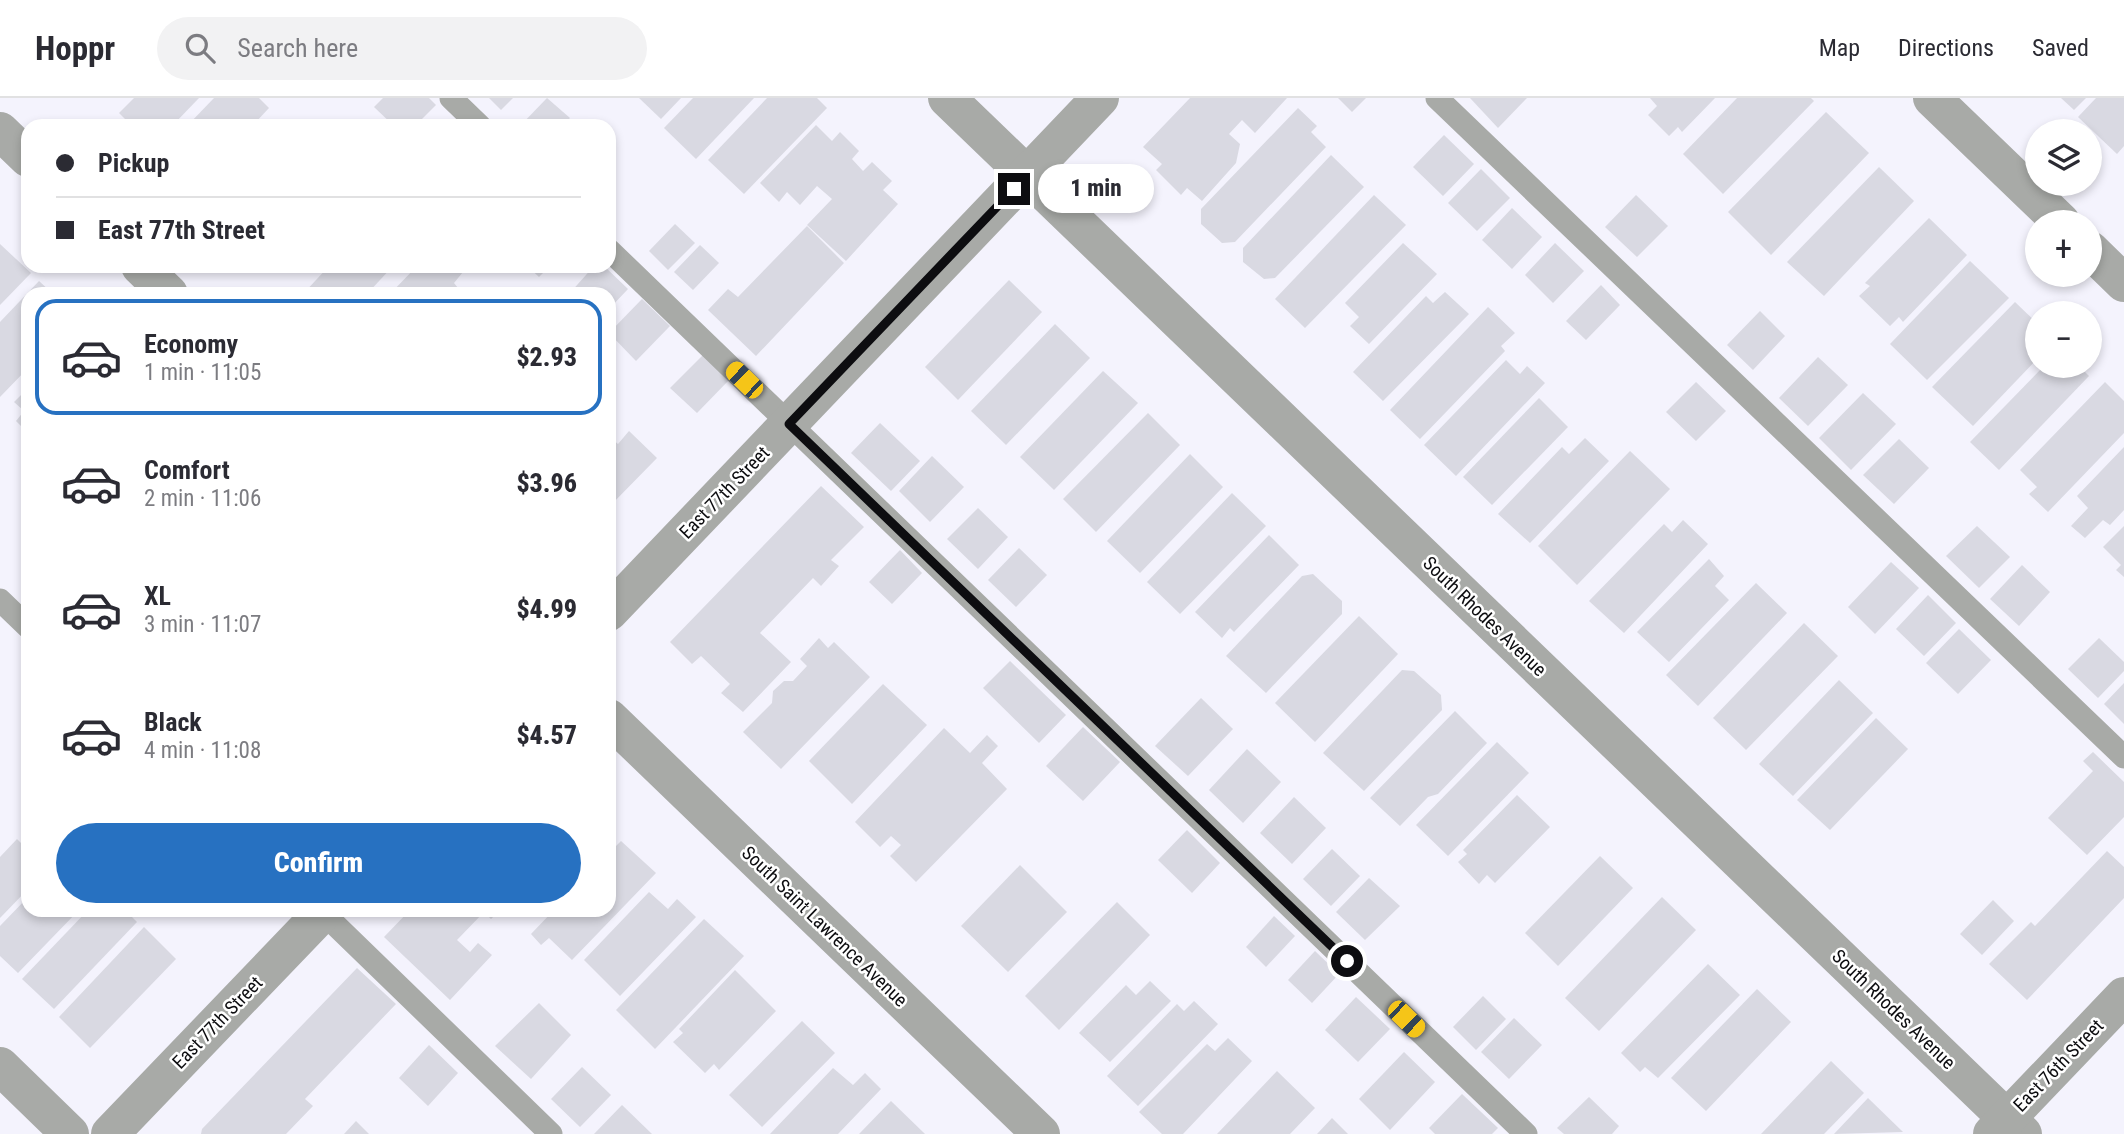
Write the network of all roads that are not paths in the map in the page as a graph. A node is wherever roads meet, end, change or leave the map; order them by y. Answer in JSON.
{"nodes":[{"id":1,"x":451,"y":98,"type":"edge"},
{"id":2,"x":947,"y":98,"type":"edge"},
{"id":3,"x":1100,"y":98,"type":"edge"},
{"id":4,"x":1437,"y":98,"type":"edge"},
{"id":5,"x":1932,"y":98,"type":"edge"},
{"id":6,"x":473,"y":119,"type":"edge"},
{"id":7,"x":0,"y":131,"type":"edge"},
{"id":8,"x":21,"y":151,"type":"edge"},
{"id":9,"x":1027,"y":175,"type":"junction"},
{"id":10,"x":2049,"y":210,"type":"edge"},
{"id":11,"x":616,"y":257,"type":"edge"},
{"id":12,"x":2102,"y":262,"type":"edge"},
{"id":13,"x":147,"y":273,"type":"edge"},
{"id":14,"x":2124,"y":283,"type":"edge"},
{"id":15,"x":162,"y":287,"type":"edge"},
{"id":16,"x":789,"y":424,"type":"junction"},
{"id":17,"x":0,"y":600,"type":"edge"},
{"id":18,"x":616,"y":605,"type":"edge"},
{"id":19,"x":21,"y":620,"type":"edge"},
{"id":20,"x":616,"y":725,"type":"edge"},
{"id":21,"x":2124,"y":757,"type":"edge"},
{"id":22,"x":316,"y":917,"type":"edge"},
{"id":23,"x":328,"y":917,"type":"edge"},
{"id":24,"x":2124,"y":996,"type":"edge"},
{"id":25,"x":0,"y":1066,"type":"edge"},
{"id":26,"x":2007,"y":1129,"type":"edge"},
{"id":27,"x":70,"y":1134,"type":"edge"},
{"id":28,"x":110,"y":1134,"type":"edge"},
{"id":29,"x":551,"y":1134,"type":"edge"},
{"id":30,"x":1041,"y":1134,"type":"edge"},
{"id":31,"x":1526,"y":1134,"type":"edge"}],
"edges":[{"from":1,"to":6,"type":"lane"},
{"from":2,"to":9,"type":"street","name":"South Rhodes Avenue"},
{"from":3,"to":9,"type":"street","name":"East 77th Street"},
{"from":4,"to":21,"type":"lane"},
{"from":5,"to":10,"type":"street"},
{"from":7,"to":8,"type":"street"},
{"from":9,"to":16,"type":"street","name":"East 77th Street"},
{"from":9,"to":26,"type":"street","name":"South Rhodes Avenue"},
{"from":11,"to":16,"type":"lane"},
{"from":12,"to":14,"type":"street"},
{"from":13,"to":15,"type":"street"},
{"from":16,"to":18,"type":"street","name":"East 77th Street"},
{"from":16,"to":31,"type":"lane"},
{"from":17,"to":19,"type":"lane"},
{"from":20,"to":30,"type":"street","name":"South Saint Lawrence Avenue"},
{"from":22,"to":28,"type":"street","name":"East 77th Street"},
{"from":23,"to":29,"type":"lane"},
{"from":24,"to":26,"type":"street","name":"East 76th Street"},
{"from":25,"to":27,"type":"street"}]}
